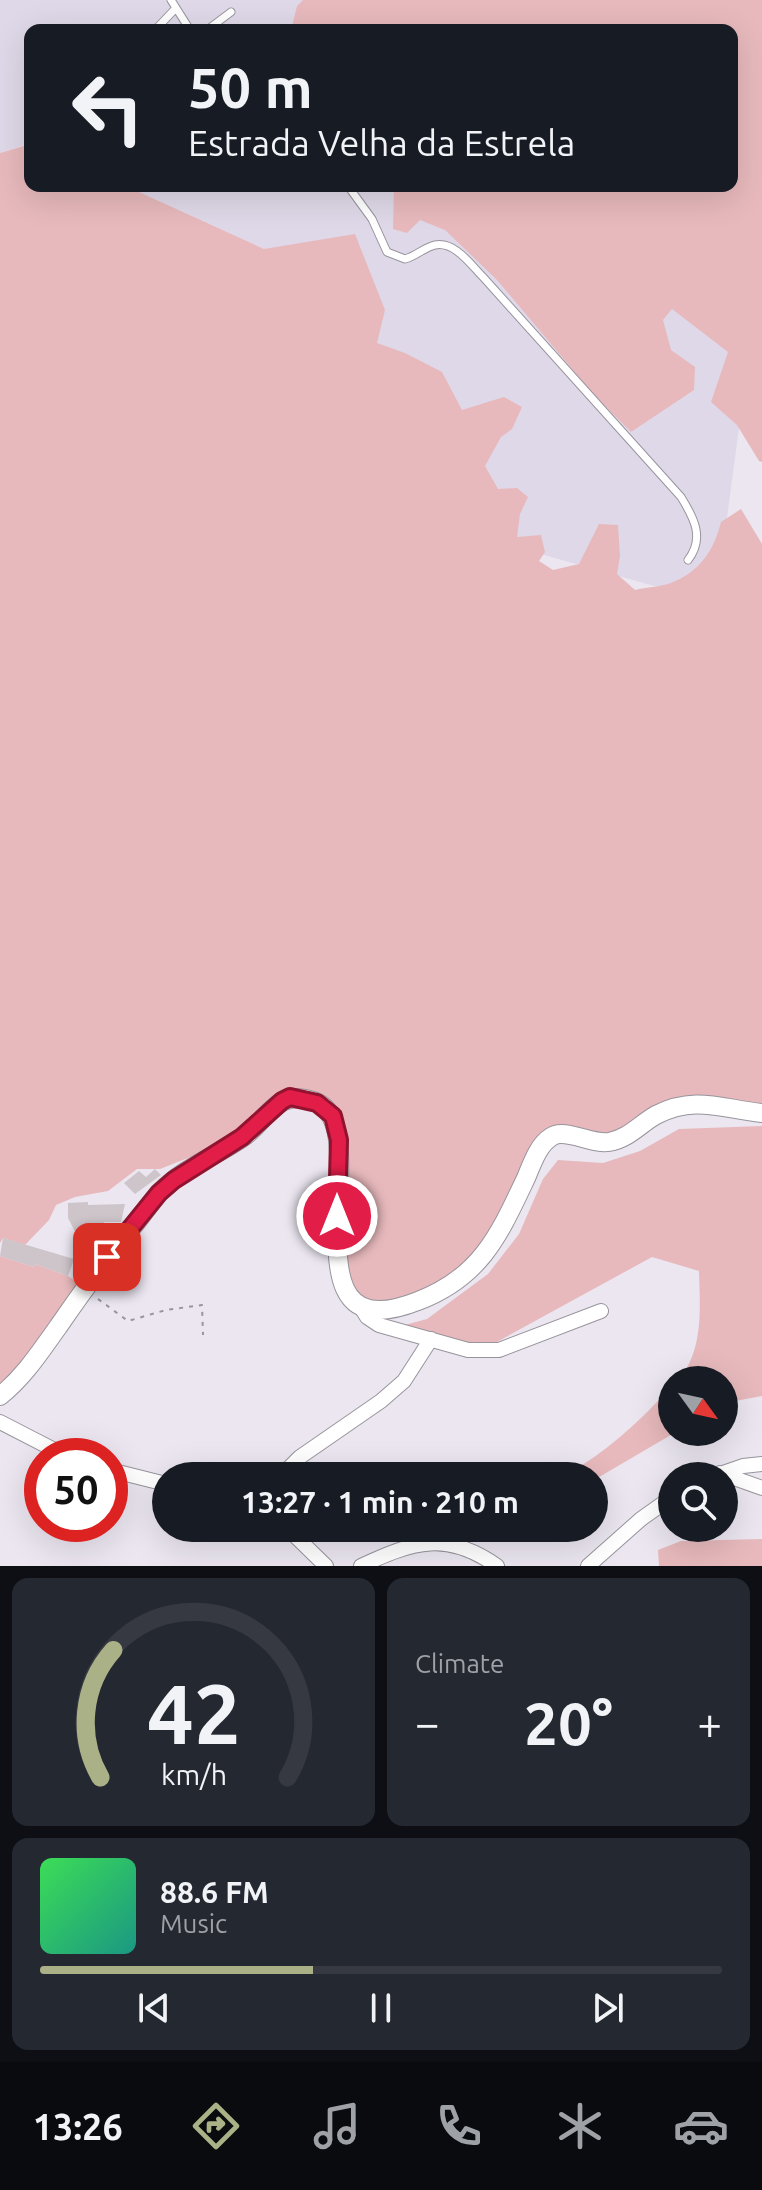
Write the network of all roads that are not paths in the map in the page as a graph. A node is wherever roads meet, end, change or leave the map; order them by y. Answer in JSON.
{"nodes":[{"id":1,"x":171,"y":0,"type":"edge"},
{"id":2,"x":176,"y":8,"type":"junction"},
{"id":3,"x":231,"y":12,"type":"dead end"},
{"id":4,"x":161,"y":24,"type":"edge"},
{"id":5,"x":186,"y":24,"type":"edge"},
{"id":6,"x":215,"y":24,"type":"edge"},
{"id":7,"x":352,"y":192,"type":"edge"},
{"id":8,"x":688,"y":560,"type":"dead end"},
{"id":9,"x":762,"y":1113,"type":"edge"},
{"id":10,"x":359,"y":1304,"type":"junction"},
{"id":11,"x":601,"y":1311,"type":"dead end"},
{"id":12,"x":431,"y":1339,"type":"junction"},
{"id":13,"x":0,"y":1396,"type":"edge"},
{"id":14,"x":0,"y":1422,"type":"edge"},
{"id":15,"x":27,"y":1438,"type":"edge"},
{"id":16,"x":295,"y":1462,"type":"edge"},
{"id":17,"x":762,"y":1464,"type":"edge"},
{"id":18,"x":738,"y":1469,"type":"edge"},
{"id":19,"x":128,"y":1474,"type":"edge"},
{"id":20,"x":152,"y":1480,"type":"edge"},
{"id":21,"x":738,"y":1481,"type":"edge"},
{"id":22,"x":762,"y":1488,"type":"edge"},
{"id":23,"x":658,"y":1507,"type":"edge"},
{"id":24,"x":302,"y":1542,"type":"edge"},
{"id":25,"x":326,"y":1566,"type":"edge"},
{"id":26,"x":361,"y":1566,"type":"edge"},
{"id":27,"x":497,"y":1566,"type":"edge"},
{"id":28,"x":588,"y":1566,"type":"edge"}],
"edges":[{"from":1,"to":2,"type":"lane"},
{"from":2,"to":4,"type":"lane"},
{"from":2,"to":5,"type":"lane"},
{"from":3,"to":6,"type":"lane"},
{"from":7,"to":8,"type":"lane"},
{"from":9,"to":10,"type":"main road"},
{"from":10,"to":12,"type":"street"},
{"from":10,"to":13,"type":"main road"},
{"from":11,"to":12,"type":"street"},
{"from":12,"to":16,"type":"street"},
{"from":14,"to":15,"type":"street"},
{"from":17,"to":18,"type":"street"},
{"from":19,"to":20,"type":"street"},
{"from":21,"to":22,"type":"street"},
{"from":23,"to":28,"type":"street"},
{"from":24,"to":25,"type":"street"},
{"from":26,"to":27,"type":"street"}]}
